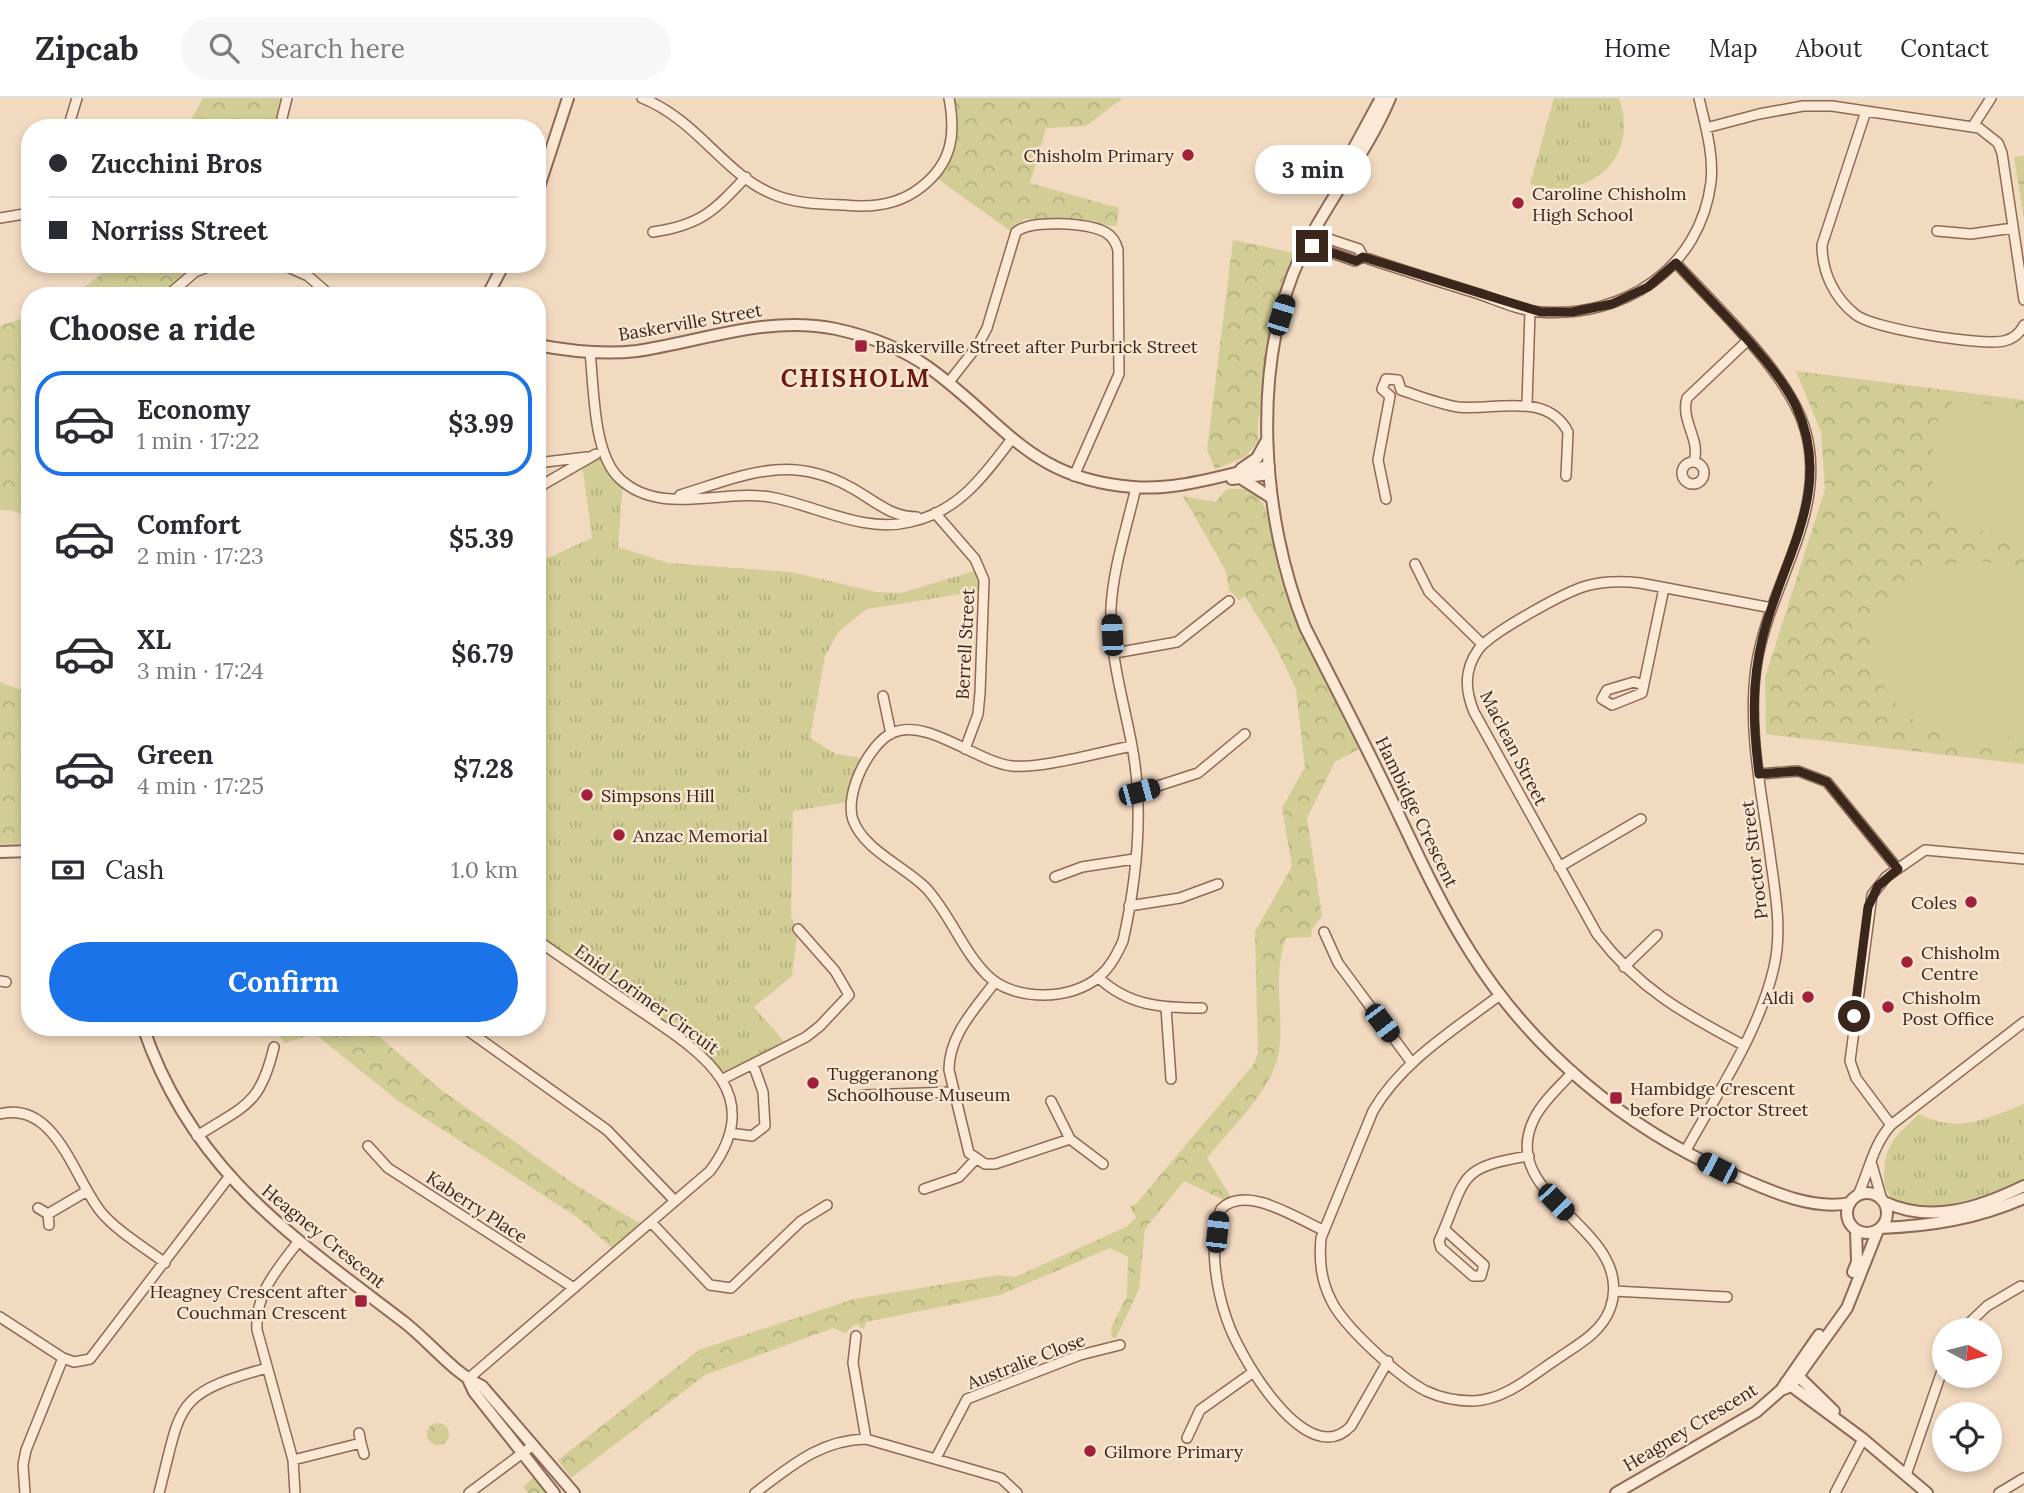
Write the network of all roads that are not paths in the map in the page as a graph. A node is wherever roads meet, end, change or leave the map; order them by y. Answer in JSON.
{"nodes":[{"id":1,"x":77,"y":98,"type":"edge"},
{"id":2,"x":287,"y":98,"type":"edge"},
{"id":3,"x":568,"y":98,"type":"edge"},
{"id":4,"x":642,"y":98,"type":"edge"},
{"id":5,"x":948,"y":98,"type":"edge"},
{"id":6,"x":1381,"y":98,"type":"edge"},
{"id":7,"x":1390,"y":98,"type":"edge"},
{"id":8,"x":1699,"y":98,"type":"edge"},
{"id":9,"x":1992,"y":98,"type":"edge"},
{"id":10,"x":1803,"y":102,"type":"edge"},
{"id":11,"x":1866,"y":111,"type":"junction"},
{"id":12,"x":71,"y":119,"type":"edge"},
{"id":13,"x":282,"y":119,"type":"edge"},
{"id":14,"x":1973,"y":126,"type":"junction"},
{"id":15,"x":1706,"y":128,"type":"junction"},
{"id":16,"x":546,"y":165,"type":"edge"},
{"id":17,"x":746,"y":177,"type":"junction"},
{"id":18,"x":21,"y":214,"type":"edge"},
{"id":19,"x":0,"y":218,"type":"edge"},
{"id":20,"x":2013,"y":228,"type":"junction"},
{"id":21,"x":1937,"y":231,"type":"dead end"},
{"id":22,"x":653,"y":232,"type":"dead end"},
{"id":23,"x":1307,"y":241,"type":"junction"},
{"id":24,"x":1676,"y":263,"type":"junction"},
{"id":25,"x":194,"y":273,"type":"edge"},
{"id":26,"x":301,"y":273,"type":"edge"},
{"id":27,"x":178,"y":287,"type":"edge"},
{"id":28,"x":321,"y":287,"type":"edge"},
{"id":29,"x":2024,"y":300,"type":"edge"},
{"id":30,"x":1530,"y":311,"type":"junction"},
{"id":31,"x":2024,"y":325,"type":"edge"},
{"id":32,"x":546,"y":342,"type":"edge"},
{"id":33,"x":1746,"y":342,"type":"junction"},
{"id":34,"x":546,"y":345,"type":"edge"},
{"id":35,"x":551,"y":345,"type":"junction"},
{"id":36,"x":590,"y":352,"type":"junction"},
{"id":37,"x":948,"y":382,"type":"junction"},
{"id":38,"x":1401,"y":390,"type":"junction"},
{"id":39,"x":1390,"y":396,"type":"junction"},
{"id":40,"x":1527,"y":404,"type":"junction"},
{"id":41,"x":1011,"y":440,"type":"junction"},
{"id":42,"x":1268,"y":440,"type":"junction"},
{"id":43,"x":600,"y":453,"type":"junction"},
{"id":44,"x":1694,"y":461,"type":"dead end"},
{"id":45,"x":546,"y":463,"type":"edge"},
{"id":46,"x":1269,"y":470,"type":"junction"},
{"id":47,"x":1240,"y":474,"type":"junction"},
{"id":48,"x":1074,"y":476,"type":"junction"},
{"id":49,"x":1566,"y":476,"type":"dead end"},
{"id":50,"x":546,"y":483,"type":"edge"},
{"id":51,"x":1136,"y":487,"type":"junction"},
{"id":52,"x":1272,"y":498,"type":"junction"},
{"id":53,"x":669,"y":499,"type":"junction"},
{"id":54,"x":1386,"y":499,"type":"dead end"},
{"id":55,"x":932,"y":514,"type":"junction"},
{"id":56,"x":1415,"y":564,"type":"dead end"},
{"id":57,"x":1664,"y":588,"type":"junction"},
{"id":58,"x":1229,"y":601,"type":"dead end"},
{"id":59,"x":1772,"y":608,"type":"junction"},
{"id":60,"x":1482,"y":644,"type":"junction"},
{"id":61,"x":1115,"y":653,"type":"junction"},
{"id":62,"x":1643,"y":685,"type":"dead end"},
{"id":63,"x":883,"y":696,"type":"dead end"},
{"id":64,"x":891,"y":734,"type":"junction"},
{"id":65,"x":1245,"y":734,"type":"dead end"},
{"id":66,"x":1132,"y":746,"type":"junction"},
{"id":67,"x":965,"y":748,"type":"junction"},
{"id":68,"x":1759,"y":774,"type":"junction"},
{"id":69,"x":1139,"y":792,"type":"junction"},
{"id":70,"x":1642,"y":819,"type":"dead end"},
{"id":71,"x":21,"y":851,"type":"edge"},
{"id":72,"x":0,"y":852,"type":"edge"},
{"id":73,"x":1134,"y":859,"type":"junction"},
{"id":74,"x":2024,"y":859,"type":"edge"},
{"id":75,"x":1559,"y":867,"type":"junction"},
{"id":76,"x":1898,"y":869,"type":"junction"},
{"id":77,"x":1055,"y":877,"type":"dead end"},
{"id":78,"x":1218,"y":884,"type":"dead end"},
{"id":79,"x":1129,"y":906,"type":"junction"},
{"id":80,"x":798,"y":929,"type":"dead end"},
{"id":81,"x":1324,"y":932,"type":"dead end"},
{"id":82,"x":1657,"y":935,"type":"dead end"},
{"id":83,"x":546,"y":946,"type":"edge"},
{"id":84,"x":1624,"y":967,"type":"junction"},
{"id":85,"x":1098,"y":977,"type":"junction"},
{"id":86,"x":995,"y":982,"type":"junction"},
{"id":87,"x":1500,"y":995,"type":"junction"},
{"id":88,"x":1166,"y":1008,"type":"junction"},
{"id":89,"x":1202,"y":1008,"type":"dead end"},
{"id":90,"x":2024,"y":1022,"type":"edge"},
{"id":91,"x":147,"y":1036,"type":"edge"},
{"id":92,"x":476,"y":1036,"type":"edge"},
{"id":93,"x":1743,"y":1045,"type":"junction"},
{"id":94,"x":275,"y":1047,"type":"dead end"},
{"id":95,"x":1412,"y":1063,"type":"junction"},
{"id":96,"x":753,"y":1064,"type":"junction"},
{"id":97,"x":1573,"y":1072,"type":"junction"},
{"id":98,"x":723,"y":1079,"type":"junction"},
{"id":99,"x":1171,"y":1079,"type":"dead end"},
{"id":100,"x":953,"y":1092,"type":"junction"},
{"id":101,"x":863,"y":1095,"type":"dead end"},
{"id":102,"x":1051,"y":1101,"type":"dead end"},
{"id":103,"x":0,"y":1114,"type":"edge"},
{"id":104,"x":1891,"y":1125,"type":"junction"},
{"id":105,"x":730,"y":1133,"type":"junction"},
{"id":106,"x":197,"y":1136,"type":"junction"},
{"id":107,"x":1070,"y":1139,"type":"junction"},
{"id":108,"x":368,"y":1146,"type":"dead end"},
{"id":109,"x":1685,"y":1152,"type":"junction"},
{"id":110,"x":1528,"y":1156,"type":"junction"},
{"id":111,"x":975,"y":1160,"type":"junction"},
{"id":112,"x":1103,"y":1164,"type":"dead end"},
{"id":113,"x":1872,"y":1165,"type":"junction"},
{"id":114,"x":229,"y":1177,"type":"junction"},
{"id":115,"x":2024,"y":1186,"type":"edge"},
{"id":116,"x":924,"y":1189,"type":"dead end"},
{"id":117,"x":87,"y":1191,"type":"junction"},
{"id":118,"x":2024,"y":1198,"type":"edge"},
{"id":119,"x":1854,"y":1199,"type":"junction"},
{"id":120,"x":675,"y":1201,"type":"junction"},
{"id":121,"x":1883,"y":1201,"type":"junction"},
{"id":122,"x":827,"y":1205,"type":"dead end"},
{"id":123,"x":1826,"y":1207,"type":"junction"},
{"id":124,"x":38,"y":1208,"type":"dead end"},
{"id":125,"x":48,"y":1214,"type":"junction"},
{"id":126,"x":651,"y":1222,"type":"junction"},
{"id":127,"x":49,"y":1225,"type":"dead end"},
{"id":128,"x":1853,"y":1226,"type":"junction"},
{"id":129,"x":1444,"y":1229,"type":"junction"},
{"id":130,"x":1879,"y":1229,"type":"junction"},
{"id":131,"x":1323,"y":1230,"type":"junction"},
{"id":132,"x":298,"y":1242,"type":"junction"},
{"id":133,"x":165,"y":1263,"type":"junction"},
{"id":134,"x":1853,"y":1280,"type":"junction"},
{"id":135,"x":2021,"y":1286,"type":"dead end"},
{"id":136,"x":574,"y":1288,"type":"junction"},
{"id":137,"x":1614,"y":1291,"type":"junction"},
{"id":138,"x":1727,"y":1297,"type":"dead end"},
{"id":139,"x":0,"y":1317,"type":"edge"},
{"id":140,"x":1974,"y":1318,"type":"edge"},
{"id":141,"x":856,"y":1336,"type":"dead end"},
{"id":142,"x":1120,"y":1345,"type":"dead end"},
{"id":143,"x":63,"y":1358,"type":"junction"},
{"id":144,"x":1388,"y":1361,"type":"junction"},
{"id":145,"x":267,"y":1367,"type":"junction"},
{"id":146,"x":1252,"y":1373,"type":"junction"},
{"id":147,"x":1796,"y":1373,"type":"junction"},
{"id":148,"x":468,"y":1379,"type":"junction"},
{"id":149,"x":1785,"y":1386,"type":"junction"},
{"id":150,"x":1936,"y":1388,"type":"edge"},
{"id":151,"x":359,"y":1433,"type":"dead end"},
{"id":152,"x":1187,"y":1438,"type":"dead end"},
{"id":153,"x":866,"y":1439,"type":"junction"},
{"id":154,"x":1863,"y":1440,"type":"junction"},
{"id":155,"x":361,"y":1443,"type":"junction"},
{"id":156,"x":535,"y":1444,"type":"junction"},
{"id":157,"x":522,"y":1453,"type":"junction"},
{"id":158,"x":364,"y":1454,"type":"dead end"},
{"id":159,"x":936,"y":1458,"type":"junction"},
{"id":160,"x":293,"y":1460,"type":"junction"},
{"id":161,"x":1906,"y":1475,"type":"junction"},
{"id":162,"x":2024,"y":1478,"type":"edge"},
{"id":163,"x":25,"y":1493,"type":"edge"},
{"id":164,"x":159,"y":1493,"type":"edge"},
{"id":165,"x":295,"y":1493,"type":"edge"},
{"id":166,"x":469,"y":1493,"type":"edge"},
{"id":167,"x":554,"y":1493,"type":"edge"},
{"id":168,"x":574,"y":1493,"type":"edge"},
{"id":169,"x":755,"y":1493,"type":"edge"},
{"id":170,"x":1017,"y":1493,"type":"edge"},
{"id":171,"x":1616,"y":1493,"type":"edge"},
{"id":172,"x":1835,"y":1493,"type":"edge"},
{"id":173,"x":1927,"y":1493,"type":"edge"},
{"id":174,"x":1999,"y":1493,"type":"edge"}],
"edges":[{"from":1,"to":12,"type":"street"},
{"from":2,"to":13,"type":"street"},
{"from":3,"to":16,"type":"street"},
{"from":4,"to":17,"type":"street"},
{"from":5,"to":17,"type":"street"},
{"from":6,"to":23,"type":"street","name":"Hambidge Crescent"},
{"from":7,"to":23,"type":"street","name":"Hambidge Crescent"},
{"from":8,"to":15,"type":"street"},
{"from":9,"to":14,"type":"street"},
{"from":10,"to":11,"type":"street"},
{"from":10,"to":15,"type":"street"},
{"from":11,"to":14,"type":"street"},
{"from":11,"to":31,"type":"street"},
{"from":14,"to":20,"type":"street"},
{"from":15,"to":24,"type":"street"},
{"from":17,"to":22,"type":"street"},
{"from":18,"to":19,"type":"street"},
{"from":20,"to":21,"type":"street"},
{"from":20,"to":29,"type":"street"},
{"from":23,"to":30,"type":"street"},
{"from":23,"to":42,"type":"street","name":"Hambidge Crescent"},
{"from":24,"to":30,"type":"street"},
{"from":24,"to":33,"type":"street","name":"Proctor Street"},
{"from":25,"to":27,"type":"street"},
{"from":26,"to":28,"type":"street"},
{"from":30,"to":40,"type":"street"},
{"from":32,"to":35,"type":"street","name":"Baskerville Street"},
{"from":33,"to":44,"type":"street"},
{"from":33,"to":59,"type":"street","name":"Proctor Street"},
{"from":34,"to":35,"type":"street","name":"Baskerville Street"},
{"from":35,"to":36,"type":"street","name":"Baskerville Street"},
{"from":36,"to":37,"type":"street","name":"Baskerville Street"},
{"from":36,"to":43,"type":"street"},
{"from":37,"to":41,"type":"street","name":"Baskerville Street"},
{"from":37,"to":48,"type":"street"},
{"from":38,"to":39,"type":"street"},
{"from":38,"to":39,"type":"street"},
{"from":38,"to":40,"type":"street"},
{"from":39,"to":54,"type":"street"},
{"from":40,"to":49,"type":"street"},
{"from":41,"to":48,"type":"street","name":"Baskerville Street"},
{"from":41,"to":55,"type":"street"},
{"from":42,"to":46,"type":"street","name":"Hambidge Crescent"},
{"from":42,"to":47,"type":"street"},
{"from":43,"to":45,"type":"street"},
{"from":43,"to":50,"type":"street"},
{"from":43,"to":53,"type":"street"},
{"from":46,"to":47,"type":"street","name":"Baskerville Street"},
{"from":46,"to":52,"type":"street","name":"Hambidge Crescent"},
{"from":47,"to":51,"type":"street","name":"Baskerville Street"},
{"from":47,"to":52,"type":"street"},
{"from":48,"to":51,"type":"street","name":"Baskerville Street"},
{"from":51,"to":61,"type":"street"},
{"from":52,"to":87,"type":"street","name":"Hambidge Crescent"},
{"from":53,"to":55,"type":"street"},
{"from":53,"to":55,"type":"street"},
{"from":55,"to":67,"type":"street","name":"Berrell Street"},
{"from":56,"to":60,"type":"street"},
{"from":57,"to":59,"type":"street"},
{"from":57,"to":60,"type":"street"},
{"from":57,"to":62,"type":"street"},
{"from":58,"to":61,"type":"street"},
{"from":59,"to":68,"type":"street","name":"Proctor Street"},
{"from":60,"to":75,"type":"street","name":"Maclean Street"},
{"from":61,"to":66,"type":"street"},
{"from":63,"to":64,"type":"street"},
{"from":64,"to":67,"type":"street"},
{"from":64,"to":86,"type":"street"},
{"from":65,"to":69,"type":"street"},
{"from":66,"to":67,"type":"street"},
{"from":66,"to":69,"type":"street"},
{"from":68,"to":76,"type":"street"},
{"from":68,"to":93,"type":"street","name":"Proctor Street"},
{"from":69,"to":73,"type":"street"},
{"from":70,"to":75,"type":"street"},
{"from":71,"to":72,"type":"street"},
{"from":73,"to":77,"type":"street"},
{"from":73,"to":79,"type":"street"},
{"from":74,"to":76,"type":"street"},
{"from":75,"to":84,"type":"street","name":"Maclean Street"},
{"from":76,"to":104,"type":"street"},
{"from":78,"to":79,"type":"street"},
{"from":79,"to":85,"type":"street"},
{"from":80,"to":96,"type":"street"},
{"from":81,"to":95,"type":"street"},
{"from":82,"to":84,"type":"street"},
{"from":83,"to":98,"type":"street","name":"Enid Lorimer Circuit"},
{"from":84,"to":93,"type":"street","name":"Maclean Street"},
{"from":85,"to":86,"type":"street"},
{"from":85,"to":88,"type":"street"},
{"from":86,"to":100,"type":"street"},
{"from":87,"to":95,"type":"street"},
{"from":87,"to":97,"type":"street","name":"Hambidge Crescent"},
{"from":88,"to":89,"type":"street"},
{"from":88,"to":99,"type":"street"},
{"from":90,"to":104,"type":"street"},
{"from":91,"to":106,"type":"street","name":"Heagney Crescent"},
{"from":92,"to":120,"type":"street"},
{"from":93,"to":109,"type":"street","name":"Proctor Street"},
{"from":94,"to":106,"type":"street"},
{"from":95,"to":131,"type":"street"},
{"from":96,"to":98,"type":"street"},
{"from":96,"to":105,"type":"street"},
{"from":97,"to":109,"type":"street","name":"Hambidge Crescent"},
{"from":97,"to":110,"type":"street"},
{"from":98,"to":105,"type":"street","name":"Enid Lorimer Circuit"},
{"from":100,"to":101,"type":"street"},
{"from":100,"to":111,"type":"street"},
{"from":102,"to":107,"type":"street"},
{"from":103,"to":117,"type":"street"},
{"from":104,"to":113,"type":"street"},
{"from":105,"to":120,"type":"street","name":"Enid Lorimer Circuit"},
{"from":106,"to":114,"type":"street","name":"Heagney Crescent"},
{"from":107,"to":111,"type":"street"},
{"from":107,"to":112,"type":"street"},
{"from":108,"to":136,"type":"street","name":"Kaberry Place"},
{"from":109,"to":123,"type":"street","name":"Hambidge Crescent"},
{"from":110,"to":129,"type":"street"},
{"from":110,"to":137,"type":"street"},
{"from":111,"to":116,"type":"street"},
{"from":113,"to":119,"type":"street"},
{"from":113,"to":121,"type":"street"},
{"from":114,"to":132,"type":"street","name":"Heagney Crescent"},
{"from":114,"to":133,"type":"street"},
{"from":115,"to":121,"type":"street"},
{"from":117,"to":125,"type":"street"},
{"from":117,"to":133,"type":"street"},
{"from":118,"to":130,"type":"street"},
{"from":119,"to":121,"type":"street"},
{"from":119,"to":123,"type":"street","name":"Hambidge Crescent"},
{"from":119,"to":128,"type":"street"},
{"from":120,"to":126,"type":"street","name":"Enid Lorimer Circuit"},
{"from":121,"to":130,"type":"street"},
{"from":122,"to":126,"type":"street"},
{"from":123,"to":128,"type":"street","name":"Hambidge Crescent"},
{"from":124,"to":125,"type":"street"},
{"from":125,"to":127,"type":"street"},
{"from":126,"to":136,"type":"street","name":"Enid Lorimer Circuit"},
{"from":128,"to":130,"type":"street"},
{"from":128,"to":134,"type":"street","name":"Heagney Crescent"},
{"from":129,"to":129,"type":"street"},
{"from":130,"to":134,"type":"street","name":"Heagney Crescent"},
{"from":131,"to":144,"type":"street"},
{"from":131,"to":146,"type":"street"},
{"from":132,"to":145,"type":"street"},
{"from":132,"to":148,"type":"street","name":"Heagney Crescent"},
{"from":133,"to":143,"type":"street"},
{"from":134,"to":147,"type":"street","name":"Heagney Crescent"},
{"from":135,"to":140,"type":"street"},
{"from":136,"to":148,"type":"street","name":"Enid Lorimer Circuit"},
{"from":137,"to":138,"type":"street"},
{"from":137,"to":144,"type":"street"},
{"from":139,"to":143,"type":"street"},
{"from":141,"to":153,"type":"street"},
{"from":142,"to":159,"type":"street","name":"Australie Close"},
{"from":143,"to":163,"type":"street"},
{"from":144,"to":146,"type":"street"},
{"from":145,"to":160,"type":"street"},
{"from":145,"to":164,"type":"street"},
{"from":146,"to":152,"type":"street"},
{"from":147,"to":149,"type":"street","name":"Heagney Crescent"},
{"from":147,"to":154,"type":"street"},
{"from":148,"to":156,"type":"street","name":"Heagney Crescent"},
{"from":148,"to":157,"type":"street","name":"Heagney Crescent"},
{"from":149,"to":154,"type":"street"},
{"from":149,"to":171,"type":"street","name":"Heagney Crescent"},
{"from":150,"to":161,"type":"street"},
{"from":151,"to":155,"type":"street"},
{"from":153,"to":159,"type":"street"},
{"from":153,"to":169,"type":"street"},
{"from":154,"to":161,"type":"street"},
{"from":154,"to":172,"type":"street"},
{"from":155,"to":158,"type":"street"},
{"from":155,"to":160,"type":"street"},
{"from":156,"to":157,"type":"street"},
{"from":156,"to":168,"type":"street","name":"Heagney Crescent"},
{"from":157,"to":166,"type":"street"},
{"from":157,"to":167,"type":"street","name":"Heagney Crescent"},
{"from":159,"to":170,"type":"street"},
{"from":160,"to":165,"type":"street"},
{"from":161,"to":173,"type":"street"},
{"from":162,"to":174,"type":"street"}]}
